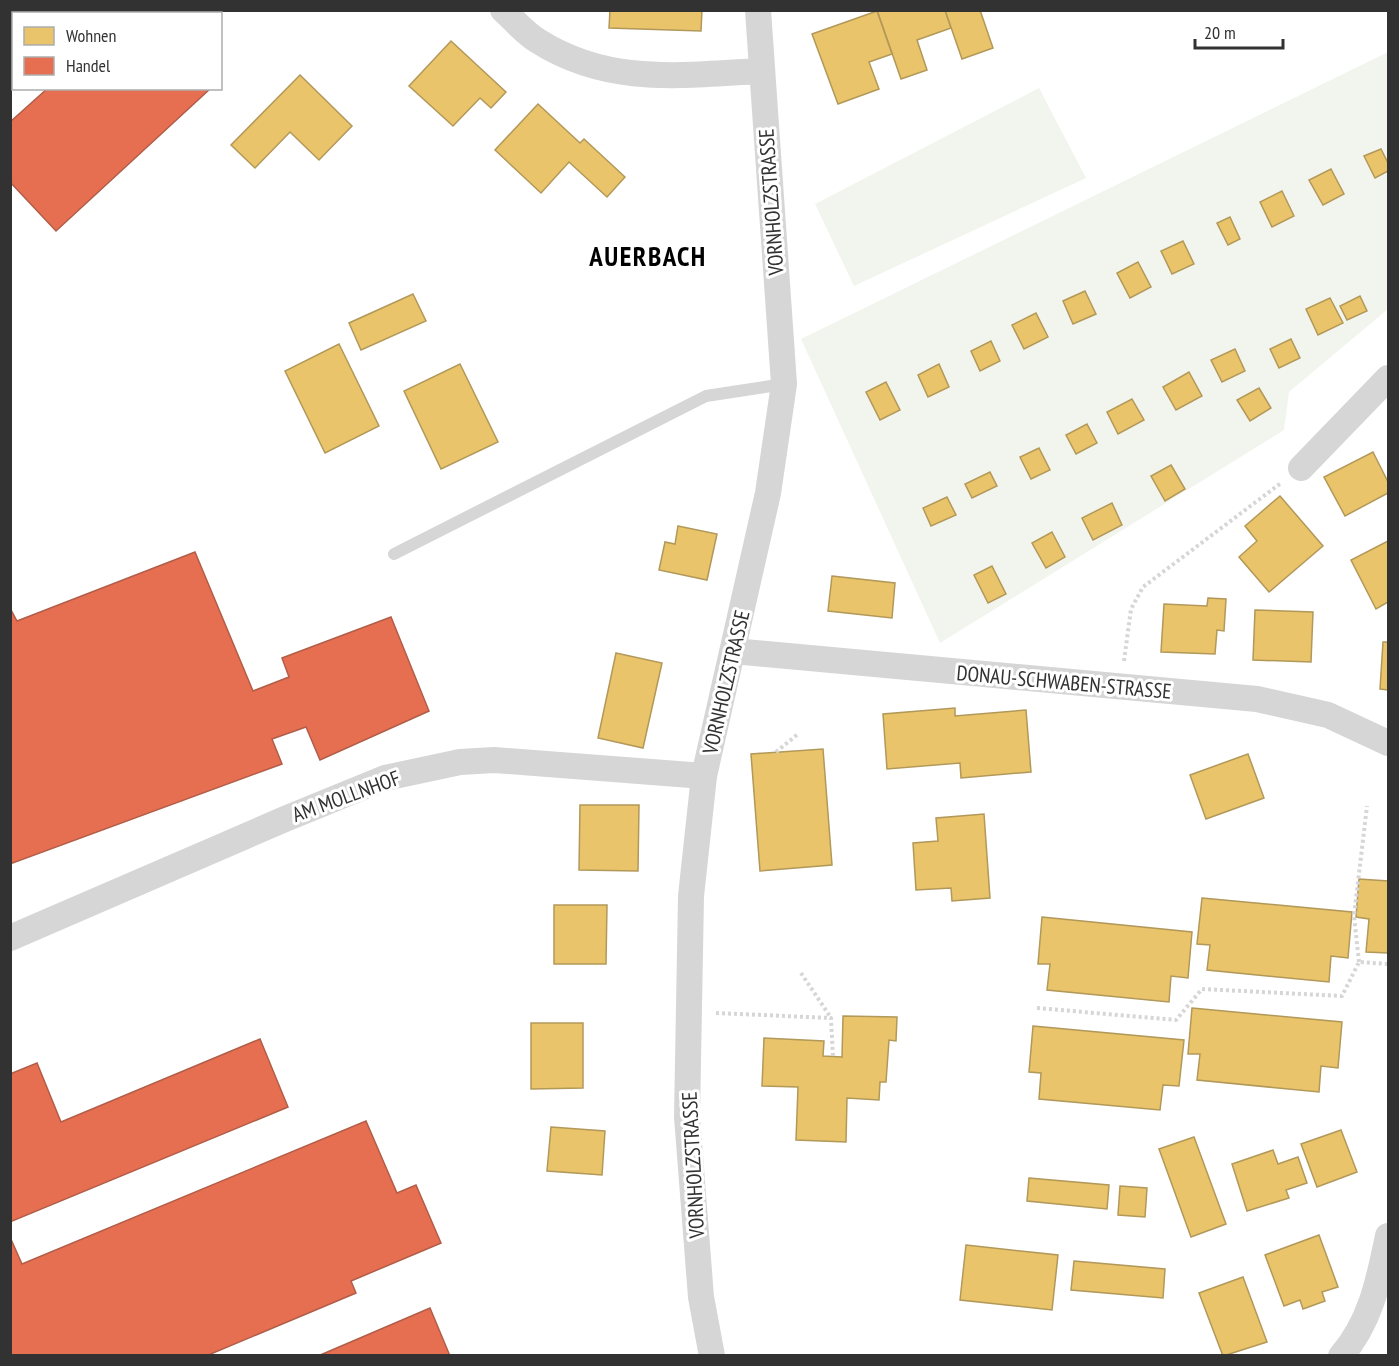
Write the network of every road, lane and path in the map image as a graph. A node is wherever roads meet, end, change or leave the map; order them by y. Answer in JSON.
{"nodes":[{"id":1,"x":503,"y":10,"type":"edge"},
{"id":2,"x":758,"y":10,"type":"edge"},
{"id":3,"x":761,"y":71,"type":"junction"},
{"id":4,"x":1389,"y":378,"type":"edge"},
{"id":5,"x":784,"y":384,"type":"junction"},
{"id":6,"x":1301,"y":468,"type":"joint"},
{"id":7,"x":394,"y":554,"type":"dead end"},
{"id":8,"x":734,"y":651,"type":"junction"},
{"id":9,"x":1120,"y":688,"type":"junction"},
{"id":10,"x":798,"y":734,"type":"dead end"},
{"id":11,"x":1389,"y":743,"type":"edge"},
{"id":12,"x":776,"y":752,"type":"dead end"},
{"id":13,"x":704,"y":776,"type":"junction"},
{"id":14,"x":1366,"y":806,"type":"dead end"},
{"id":15,"x":10,"y":938,"type":"edge"},
{"id":16,"x":1359,"y":962,"type":"junction"},
{"id":17,"x":1389,"y":964,"type":"edge"},
{"id":18,"x":801,"y":974,"type":"dead end"},
{"id":19,"x":1037,"y":1008,"type":"dead end"},
{"id":20,"x":688,"y":1011,"type":"junction"},
{"id":21,"x":831,"y":1018,"type":"junction"},
{"id":22,"x":833,"y":1057,"type":"dead end"},
{"id":23,"x":1389,"y":1236,"type":"edge"},
{"id":24,"x":712,"y":1356,"type":"edge"},
{"id":25,"x":1341,"y":1356,"type":"edge"}],
"edges":[{"from":1,"to":3,"type":"street"},
{"from":2,"to":3,"type":"street","name":"VORNHOLZSTRASSE"},
{"from":3,"to":5,"type":"street","name":"VORNHOLZSTRASSE"},
{"from":4,"to":6,"type":"street"},
{"from":5,"to":7,"type":"lane"},
{"from":5,"to":8,"type":"street","name":"VORNHOLZSTRASSE"},
{"from":6,"to":9,"type":"path"},
{"from":8,"to":9,"type":"street","name":"DONAU-SCHWABEN-STRASSE"},
{"from":8,"to":13,"type":"street","name":"VORNHOLZSTRASSE"},
{"from":9,"to":11,"type":"street","name":"DONAU-SCHWABEN-STRASSE"},
{"from":10,"to":12,"type":"path"},
{"from":13,"to":15,"type":"street","name":"AM MOLLNHOF"},
{"from":13,"to":20,"type":"street","name":"VORNHOLZSTRASSE"},
{"from":14,"to":16,"type":"path"},
{"from":16,"to":17,"type":"path"},
{"from":16,"to":19,"type":"path"},
{"from":18,"to":21,"type":"path"},
{"from":20,"to":21,"type":"path"},
{"from":20,"to":24,"type":"street","name":"VORNHOLZSTRASSE"},
{"from":21,"to":22,"type":"path"},
{"from":23,"to":25,"type":"street"}]}
